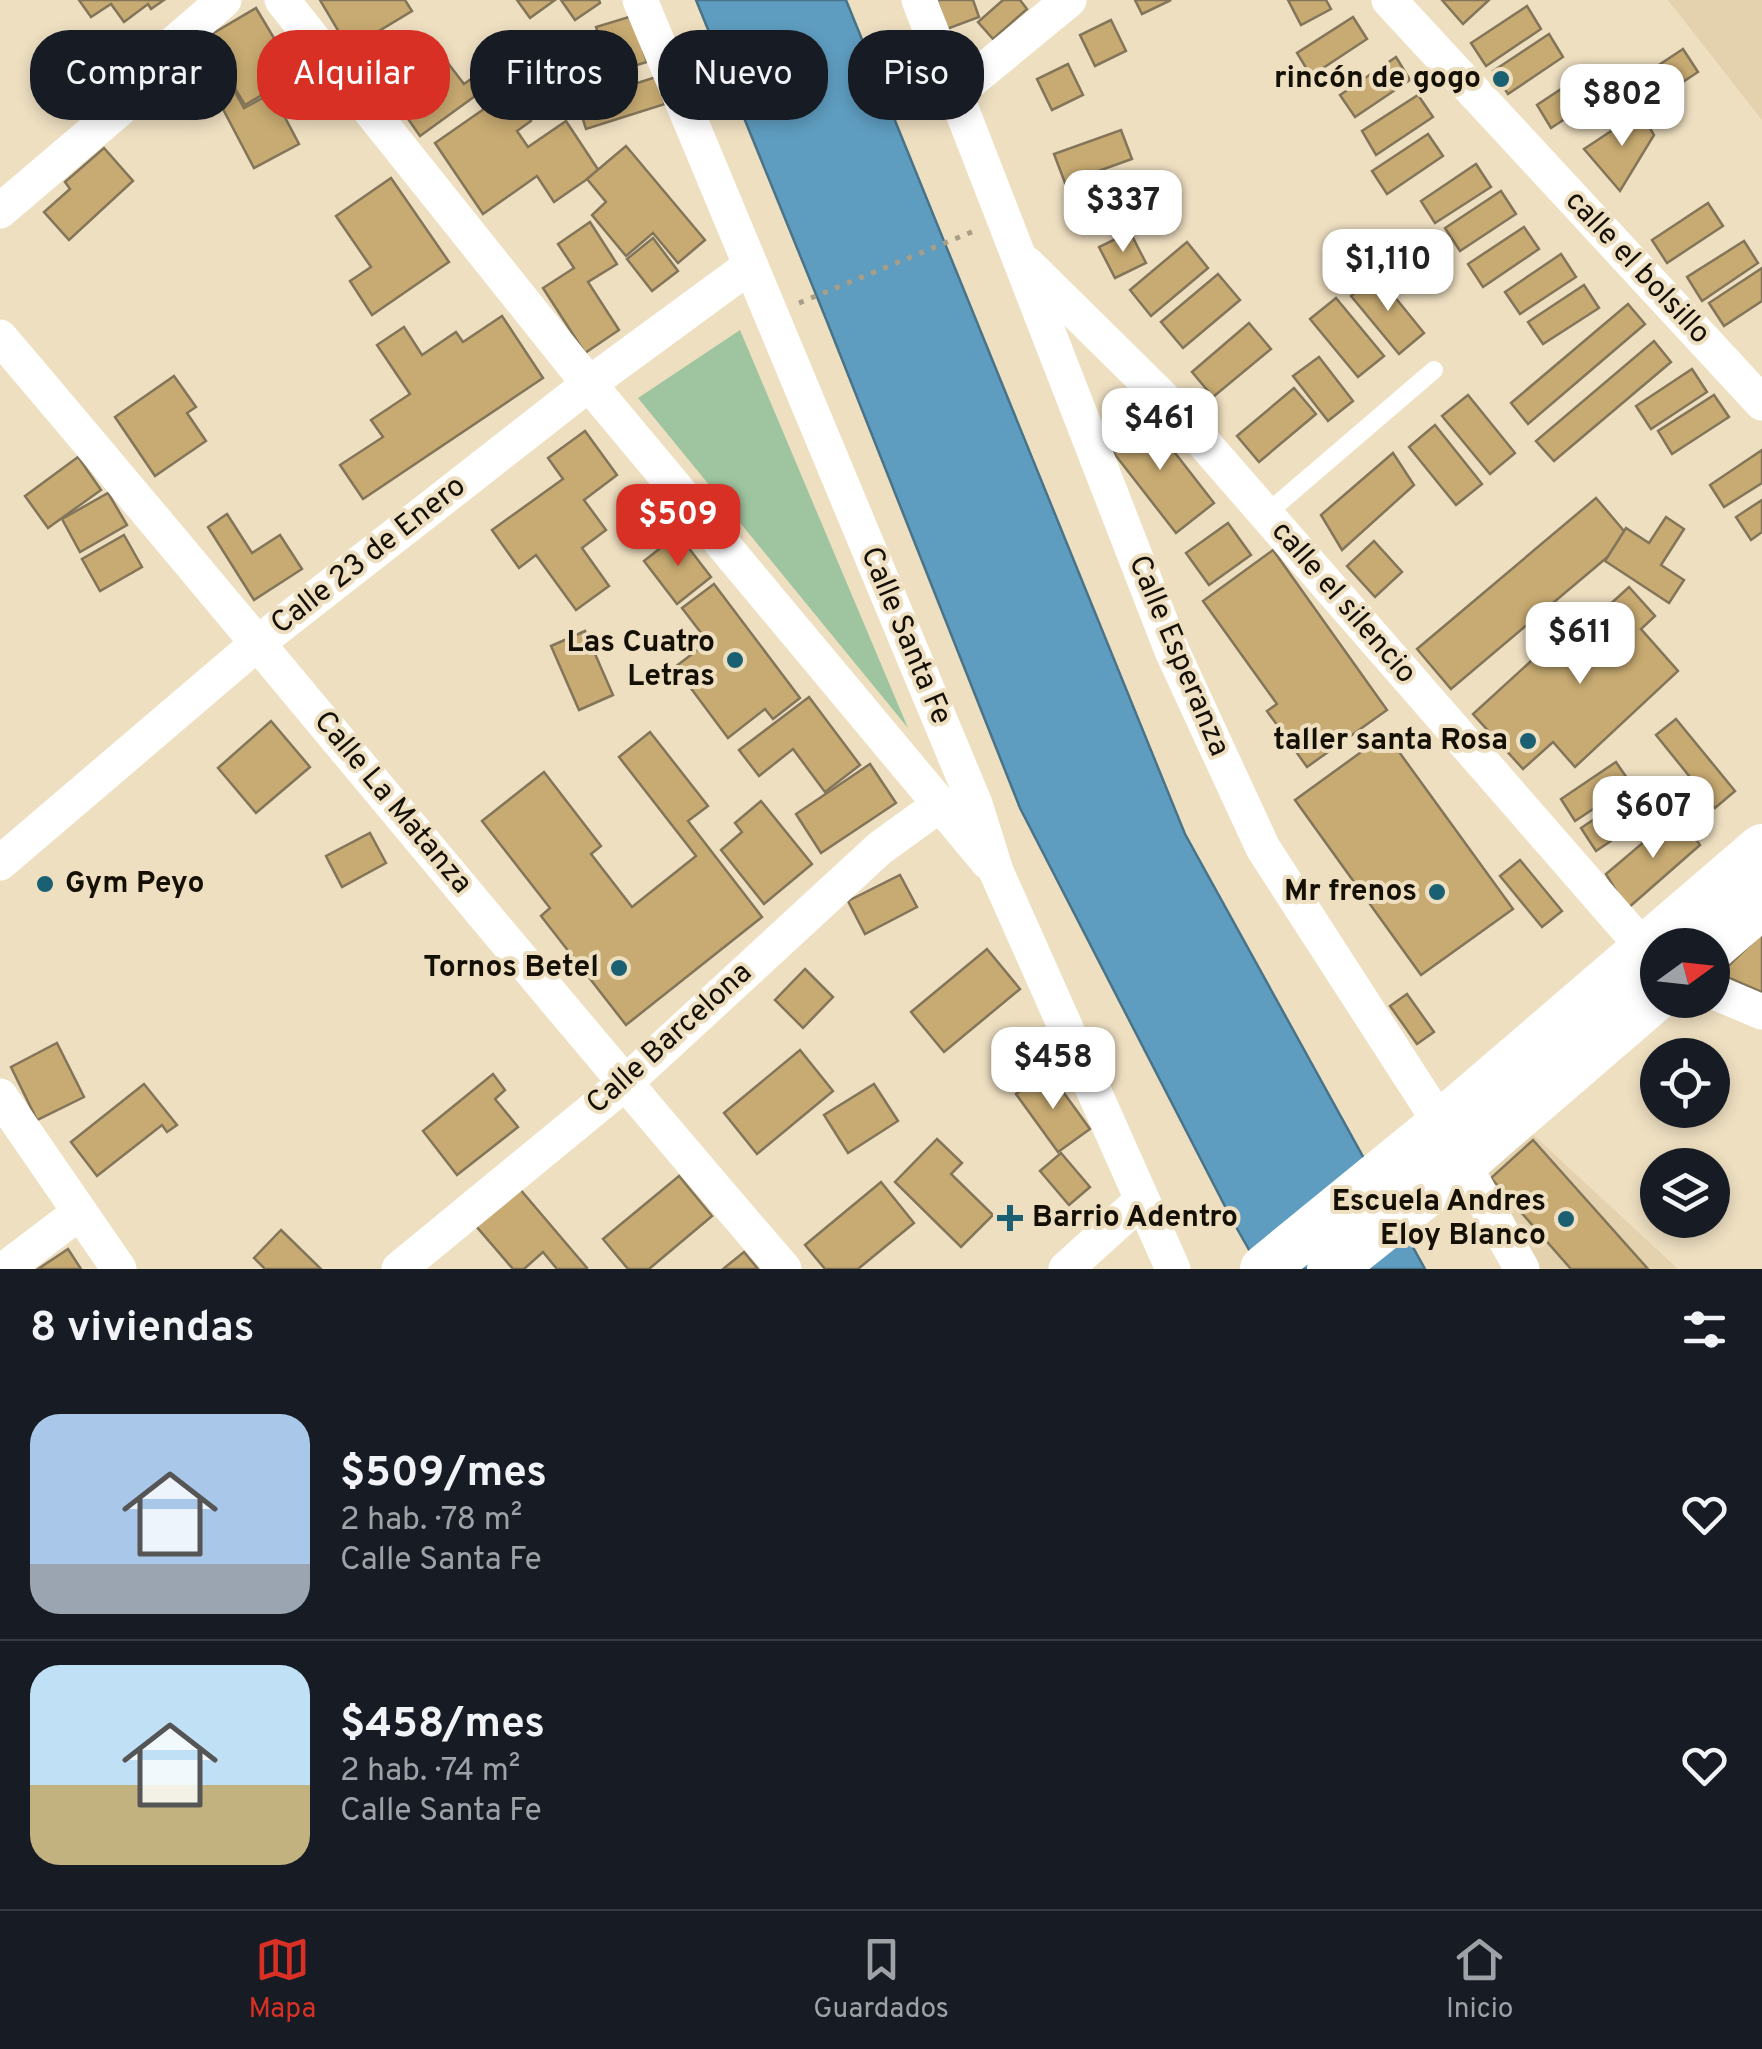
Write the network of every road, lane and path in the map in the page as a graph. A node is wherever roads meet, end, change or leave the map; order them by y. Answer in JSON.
{"nodes":[{"id":1,"x":224,"y":0,"type":"edge"},
{"id":2,"x":282,"y":0,"type":"edge"},
{"id":3,"x":640,"y":0,"type":"edge"},
{"id":4,"x":919,"y":0,"type":"edge"},
{"id":5,"x":1068,"y":0,"type":"edge"},
{"id":6,"x":1389,"y":0,"type":"edge"},
{"id":7,"x":931,"y":30,"type":"edge"},
{"id":8,"x":984,"y":70,"type":"edge"},
{"id":9,"x":966,"y":120,"type":"edge"},
{"id":10,"x":0,"y":211,"type":"edge"},
{"id":11,"x":1004,"y":218,"type":"junction"},
{"id":12,"x":1019,"y":256,"type":"junction"},
{"id":13,"x":750,"y":266,"type":"junction"},
{"id":14,"x":770,"y":315,"type":"junction"},
{"id":15,"x":4,"y":348,"type":"edge"},
{"id":16,"x":1434,"y":370,"type":"dead end"},
{"id":17,"x":589,"y":384,"type":"junction"},
{"id":18,"x":1762,"y":403,"type":"edge"},
{"id":19,"x":1266,"y":514,"type":"junction"},
{"id":20,"x":259,"y":642,"type":"junction"},
{"id":21,"x":938,"y":806,"type":"junction"},
{"id":22,"x":1762,"y":848,"type":"edge"},
{"id":23,"x":0,"y":863,"type":"edge"},
{"id":24,"x":996,"y":871,"type":"junction"},
{"id":25,"x":1762,"y":904,"type":"edge"},
{"id":26,"x":1677,"y":928,"type":"edge"},
{"id":27,"x":1730,"y":932,"type":"edge"},
{"id":28,"x":1640,"y":940,"type":"edge"},
{"id":29,"x":1640,"y":964,"type":"edge"},
{"id":30,"x":1730,"y":999,"type":"edge"},
{"id":31,"x":1640,"y":1007,"type":"edge"},
{"id":32,"x":1762,"y":1012,"type":"edge"},
{"id":33,"x":624,"y":1084,"type":"junction"},
{"id":34,"x":0,"y":1096,"type":"edge"},
{"id":35,"x":1447,"y":1148,"type":"junction"},
{"id":36,"x":1141,"y":1201,"type":"junction"},
{"id":37,"x":80,"y":1212,"type":"junction"},
{"id":38,"x":5,"y":1269,"type":"edge"},
{"id":39,"x":119,"y":1269,"type":"edge"},
{"id":40,"x":399,"y":1269,"type":"edge"},
{"id":41,"x":784,"y":1269,"type":"edge"},
{"id":42,"x":1066,"y":1269,"type":"edge"},
{"id":43,"x":1173,"y":1269,"type":"edge"},
{"id":44,"x":1264,"y":1269,"type":"edge"},
{"id":45,"x":1331,"y":1269,"type":"edge"},
{"id":46,"x":1522,"y":1269,"type":"edge"}],
"edges":[{"from":1,"to":10,"type":"street"},
{"from":2,"to":17,"type":"street"},
{"from":3,"to":13,"type":"street","name":"Calle Santa Fe"},
{"from":4,"to":7,"type":"street","name":"Calle Esperanza"},
{"from":5,"to":8,"type":"street"},
{"from":6,"to":18,"type":"street","name":"calle el bolsillo"},
{"from":9,"to":11,"type":"street","name":"Calle Esperanza"},
{"from":11,"to":12,"type":"street","name":"Calle Esperanza"},
{"from":11,"to":14,"type":"path"},
{"from":12,"to":19,"type":"street","name":"calle el silencio"},
{"from":12,"to":35,"type":"street","name":"Calle Esperanza"},
{"from":13,"to":14,"type":"street","name":"Calle Santa Fe"},
{"from":13,"to":17,"type":"street","name":"Calle 23 de Enero"},
{"from":14,"to":24,"type":"street","name":"Calle Santa Fe"},
{"from":15,"to":20,"type":"street","name":"Calle La Matanza"},
{"from":16,"to":19,"type":"lane"},
{"from":17,"to":20,"type":"street","name":"Calle 23 de Enero"},
{"from":17,"to":21,"type":"street"},
{"from":19,"to":28,"type":"street","name":"calle el silencio"},
{"from":20,"to":23,"type":"street","name":"Calle 23 de Enero"},
{"from":20,"to":33,"type":"street","name":"Calle La Matanza"},
{"from":21,"to":24,"type":"street"},
{"from":21,"to":33,"type":"street","name":"Calle Barcelona"},
{"from":22,"to":26,"type":"street"},
{"from":24,"to":36,"type":"street","name":"Calle Santa Fe"},
{"from":25,"to":27,"type":"street"},
{"from":29,"to":35,"type":"street"},
{"from":30,"to":32,"type":"street"},
{"from":31,"to":35,"type":"street"},
{"from":33,"to":40,"type":"street","name":"Calle Barcelona"},
{"from":33,"to":41,"type":"street","name":"Calle La Matanza"},
{"from":34,"to":37,"type":"street"},
{"from":35,"to":44,"type":"street"},
{"from":35,"to":45,"type":"street"},
{"from":35,"to":46,"type":"street","name":"Calle Esperanza"},
{"from":36,"to":42,"type":"street"},
{"from":36,"to":43,"type":"street","name":"Calle Santa Fe"},
{"from":37,"to":38,"type":"street"},
{"from":37,"to":39,"type":"street"}]}
